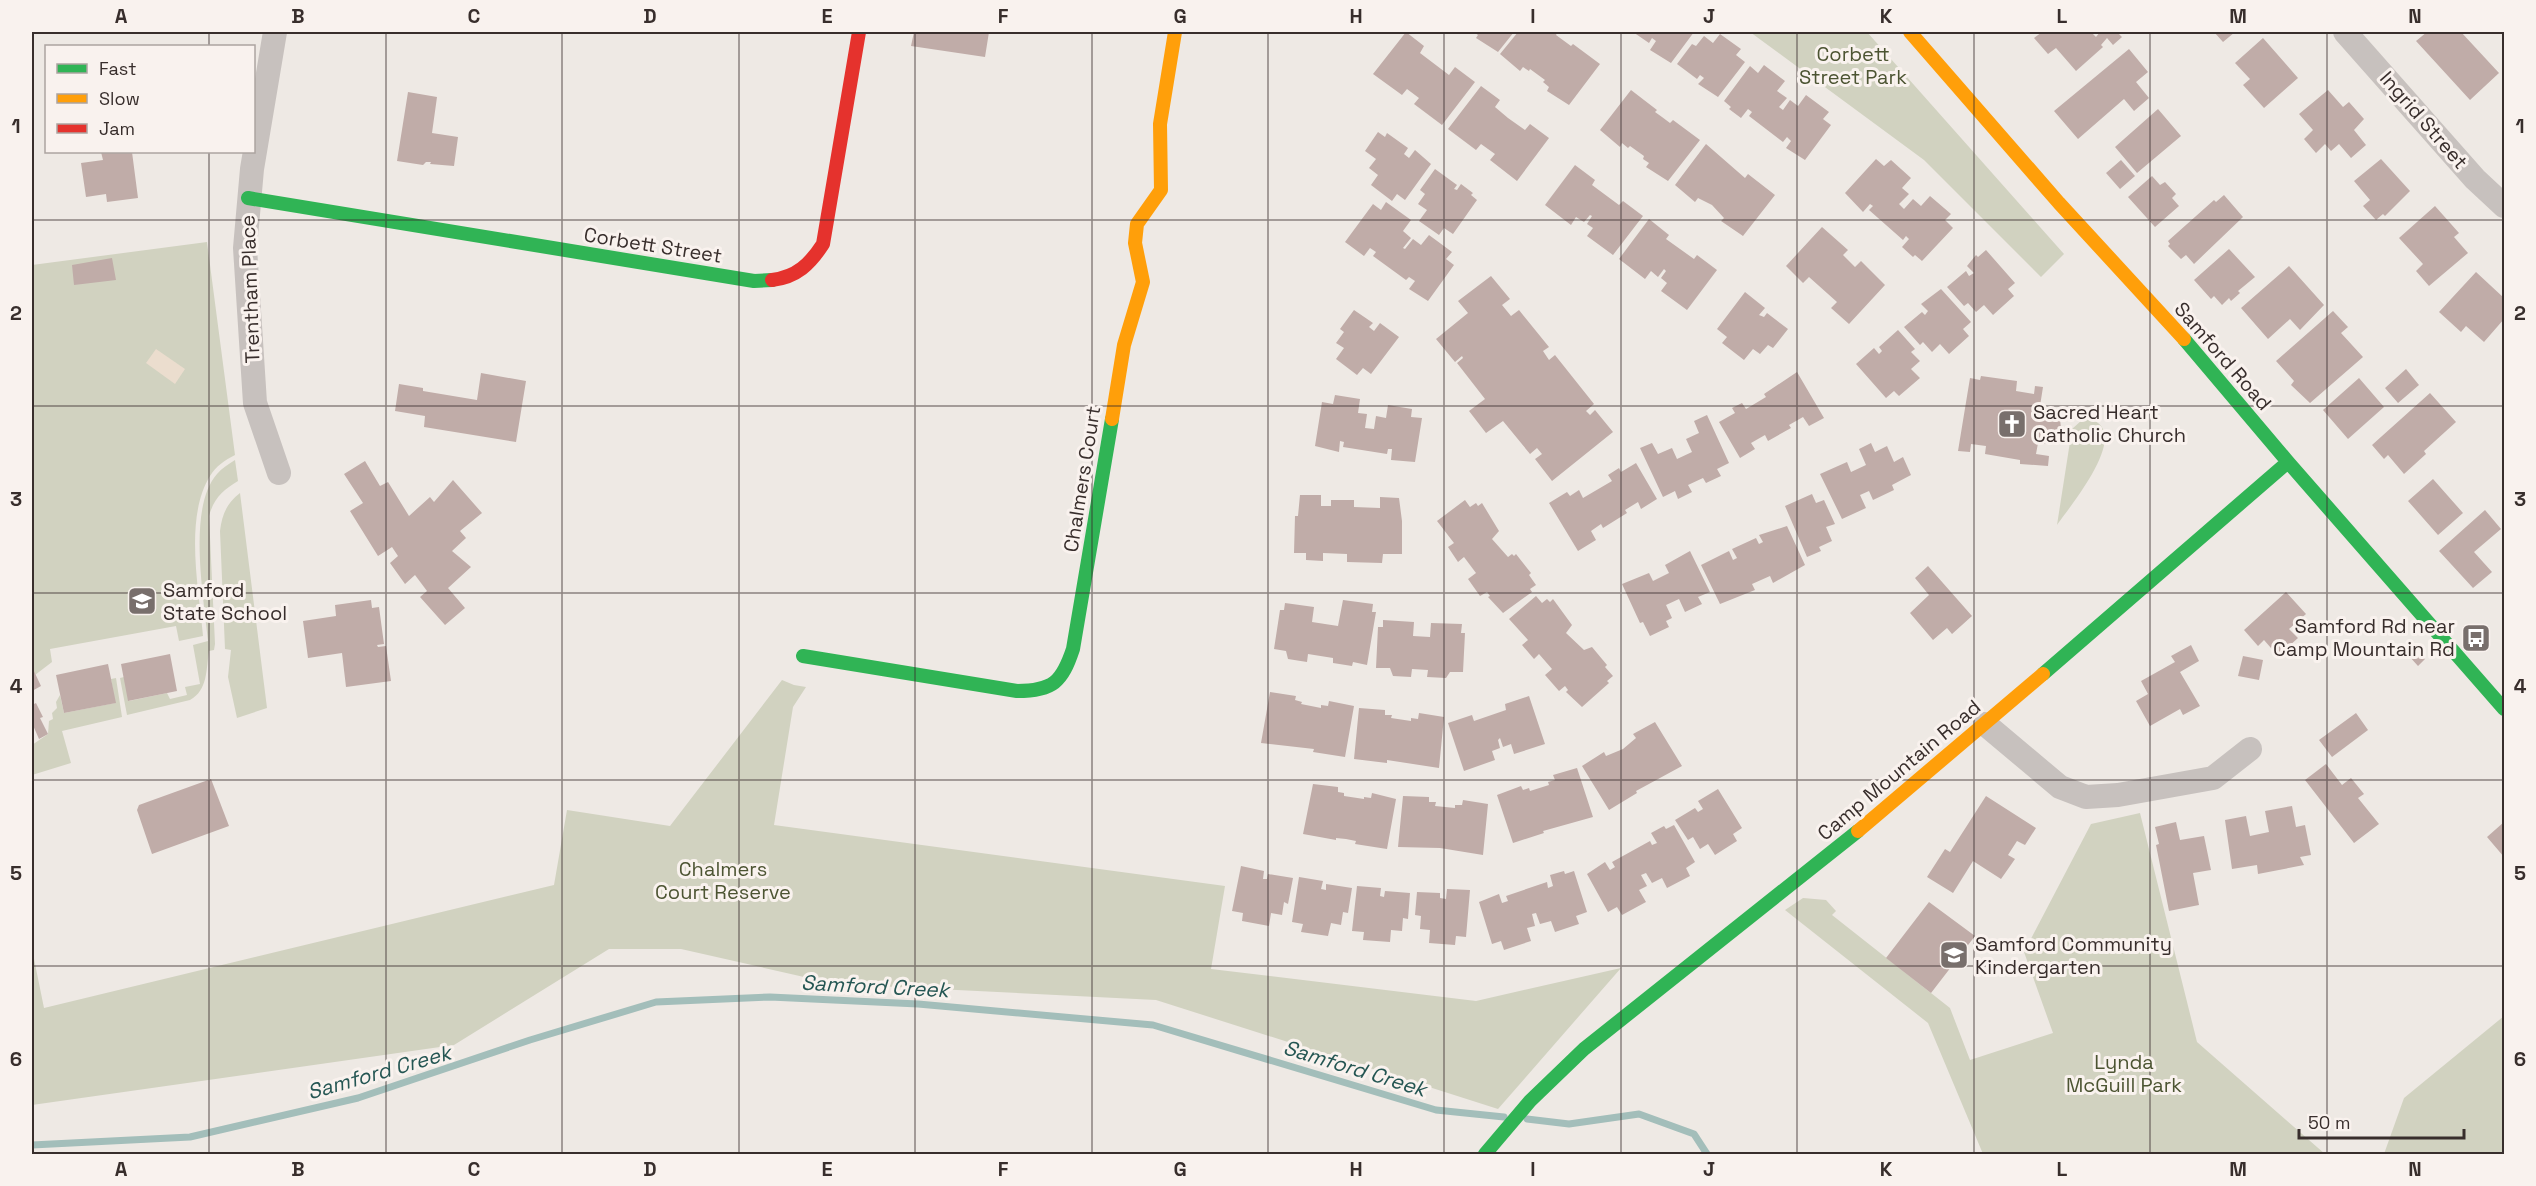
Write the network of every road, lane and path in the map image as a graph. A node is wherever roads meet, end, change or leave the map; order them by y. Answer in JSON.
{"nodes":[{"id":1,"x":275,"y":32,"type":"edge"},
{"id":2,"x":859,"y":32,"type":"edge"},
{"id":3,"x":1175,"y":32,"type":"edge"},
{"id":4,"x":1910,"y":32,"type":"edge"},
{"id":5,"x":2345,"y":32,"type":"edge"},
{"id":6,"x":248,"y":198,"type":"junction"},
{"id":7,"x":2505,"y":206,"type":"edge"},
{"id":8,"x":2288,"y":462,"type":"junction"},
{"id":9,"x":279,"y":473,"type":"dead end"},
{"id":10,"x":803,"y":656,"type":"dead end"},
{"id":11,"x":2505,"y":708,"type":"edge"},
{"id":12,"x":1985,"y":724,"type":"junction"},
{"id":13,"x":2250,"y":749,"type":"dead end"},
{"id":14,"x":1485,"y":1155,"type":"edge"}],
"edges":[{"from":1,"to":6,"type":"street","name":"Trentham Place"},
{"from":2,"to":6,"type":"street","name":"Corbett Street"},
{"from":3,"to":10,"type":"street","name":"Chalmers Court"},
{"from":4,"to":8,"type":"street","name":"Samford Road"},
{"from":5,"to":7,"type":"street","name":"Ingrid Street"},
{"from":6,"to":9,"type":"street","name":"Trentham Place"},
{"from":8,"to":11,"type":"street","name":"Samford Road"},
{"from":8,"to":12,"type":"street","name":"Camp Mountain Road"},
{"from":12,"to":13,"type":"street"},
{"from":12,"to":14,"type":"street","name":"Camp Mountain Road"}]}
